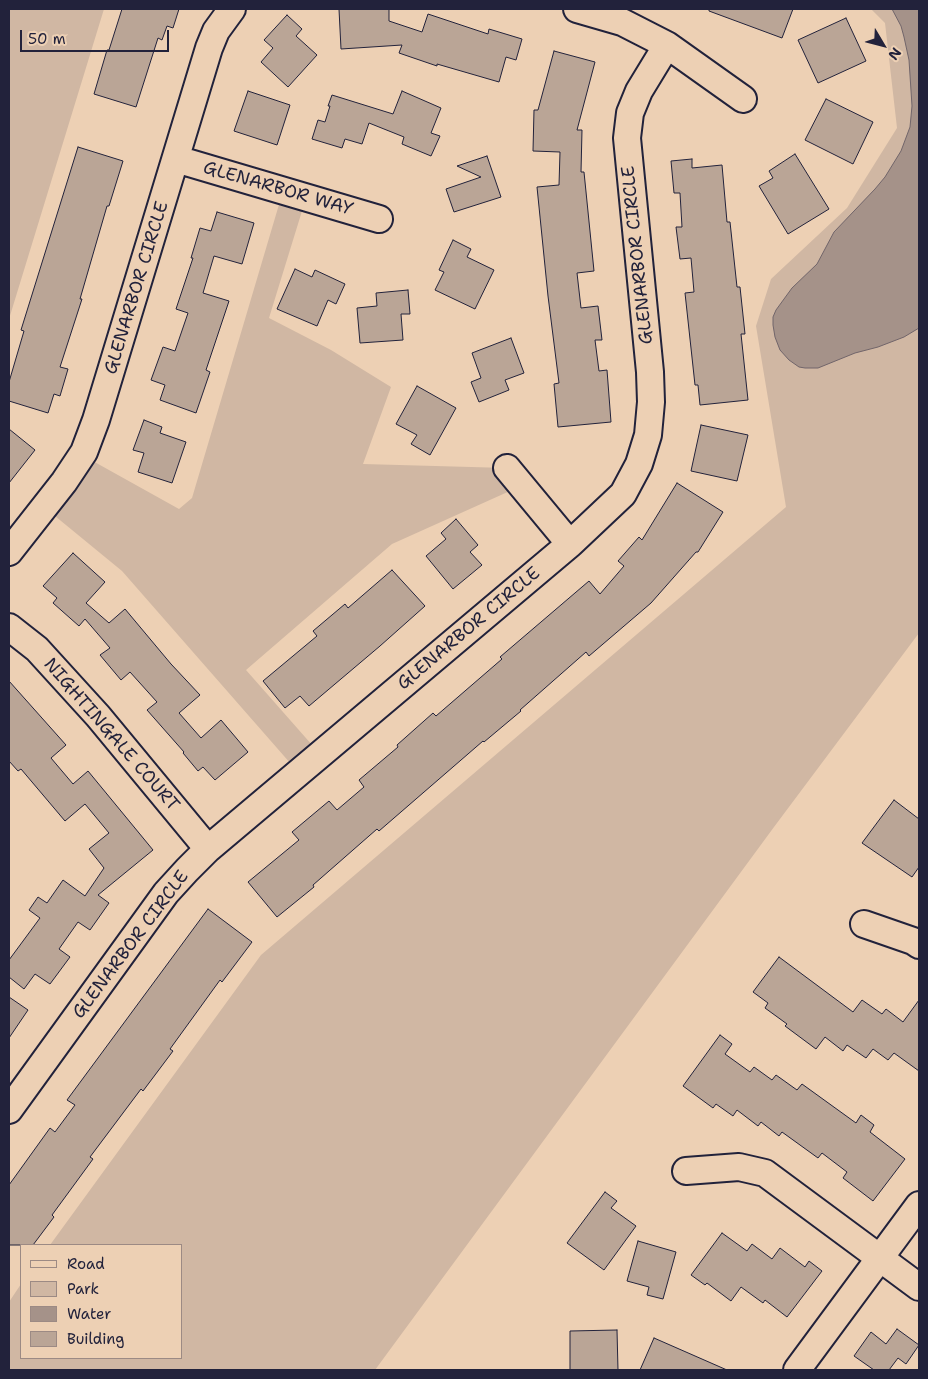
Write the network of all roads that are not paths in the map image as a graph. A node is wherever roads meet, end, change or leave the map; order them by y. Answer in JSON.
{"nodes":[{"id":1,"x":232,"y":9,"type":"edge"},
{"id":2,"x":577,"y":9,"type":"edge"},
{"id":3,"x":667,"y":46,"type":"junction"},
{"id":4,"x":743,"y":99,"type":"dead end"},
{"id":5,"x":176,"y":159,"type":"junction"},
{"id":6,"x":379,"y":219,"type":"dead end"},
{"id":7,"x":507,"y":468,"type":"dead end"},
{"id":8,"x":570,"y":544,"type":"junction"},
{"id":9,"x":9,"y":552,"type":"edge"},
{"id":10,"x":9,"y":627,"type":"edge"},
{"id":11,"x":208,"y":849,"type":"junction"},
{"id":12,"x":864,"y":924,"type":"dead end"},
{"id":13,"x":919,"y":945,"type":"edge"},
{"id":14,"x":9,"y":1110,"type":"edge"},
{"id":15,"x":686,"y":1171,"type":"dead end"},
{"id":16,"x":919,"y":1205,"type":"edge"},
{"id":17,"x":880,"y":1258,"type":"junction"},
{"id":18,"x":919,"y":1287,"type":"edge"},
{"id":19,"x":797,"y":1370,"type":"edge"}],
"edges":[{"from":1,"to":5,"type":"street","name":"GLENARBOR CIRCLE"},
{"from":2,"to":3,"type":"street"},
{"from":3,"to":4,"type":"street"},
{"from":3,"to":8,"type":"street","name":"GLENARBOR CIRCLE"},
{"from":5,"to":6,"type":"street","name":"GLENARBOR WAY"},
{"from":5,"to":9,"type":"street","name":"GLENARBOR CIRCLE"},
{"from":7,"to":8,"type":"street"},
{"from":8,"to":11,"type":"street","name":"GLENARBOR CIRCLE"},
{"from":10,"to":11,"type":"street","name":"NIGHTINGALE COURT"},
{"from":11,"to":14,"type":"street","name":"GLENARBOR CIRCLE"},
{"from":12,"to":13,"type":"street"},
{"from":15,"to":17,"type":"street"},
{"from":16,"to":17,"type":"street"},
{"from":17,"to":18,"type":"street"},
{"from":17,"to":19,"type":"street"}]}
